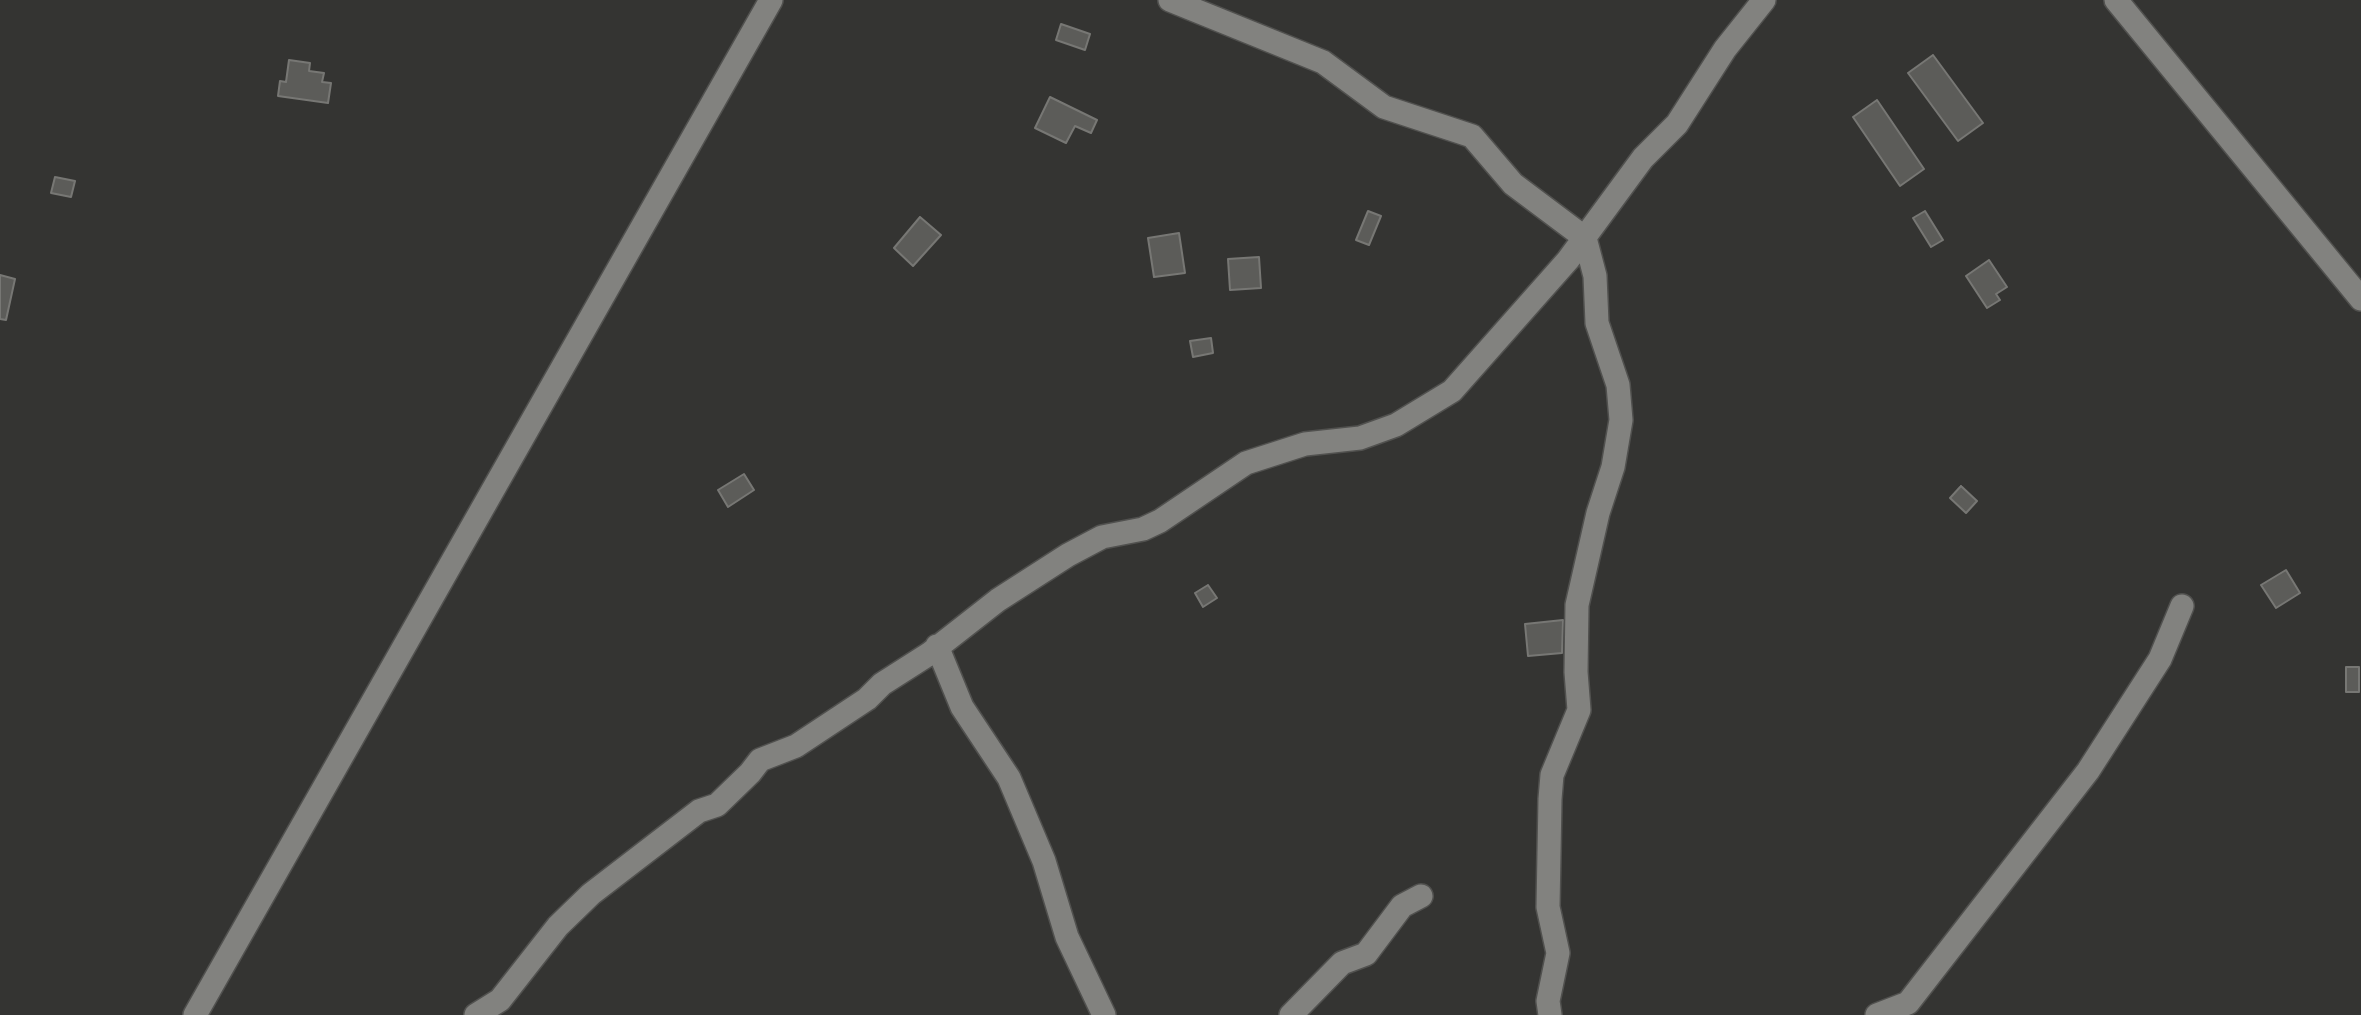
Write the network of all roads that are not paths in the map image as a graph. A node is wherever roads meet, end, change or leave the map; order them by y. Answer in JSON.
{"nodes":[{"id":1,"x":771,"y":0,"type":"edge"},
{"id":2,"x":1170,"y":0,"type":"edge"},
{"id":3,"x":1764,"y":0,"type":"edge"},
{"id":4,"x":2116,"y":0,"type":"edge"},
{"id":5,"x":1585,"y":238,"type":"junction"},
{"id":6,"x":2361,"y":299,"type":"edge"},
{"id":7,"x":2182,"y":606,"type":"dead end"},
{"id":8,"x":937,"y":646,"type":"junction"},
{"id":9,"x":1421,"y":896,"type":"dead end"},
{"id":10,"x":195,"y":1015,"type":"edge"},
{"id":11,"x":477,"y":1015,"type":"edge"},
{"id":12,"x":1104,"y":1015,"type":"edge"},
{"id":13,"x":1291,"y":1015,"type":"edge"},
{"id":14,"x":1550,"y":1015,"type":"edge"},
{"id":15,"x":1877,"y":1015,"type":"edge"}],
"edges":[{"from":1,"to":10,"type":"street"},
{"from":2,"to":5,"type":"street"},
{"from":3,"to":5,"type":"street"},
{"from":4,"to":6,"type":"street"},
{"from":5,"to":8,"type":"street"},
{"from":5,"to":14,"type":"street"},
{"from":7,"to":15,"type":"street"},
{"from":8,"to":11,"type":"street"},
{"from":8,"to":12,"type":"street"},
{"from":9,"to":13,"type":"street"}]}
